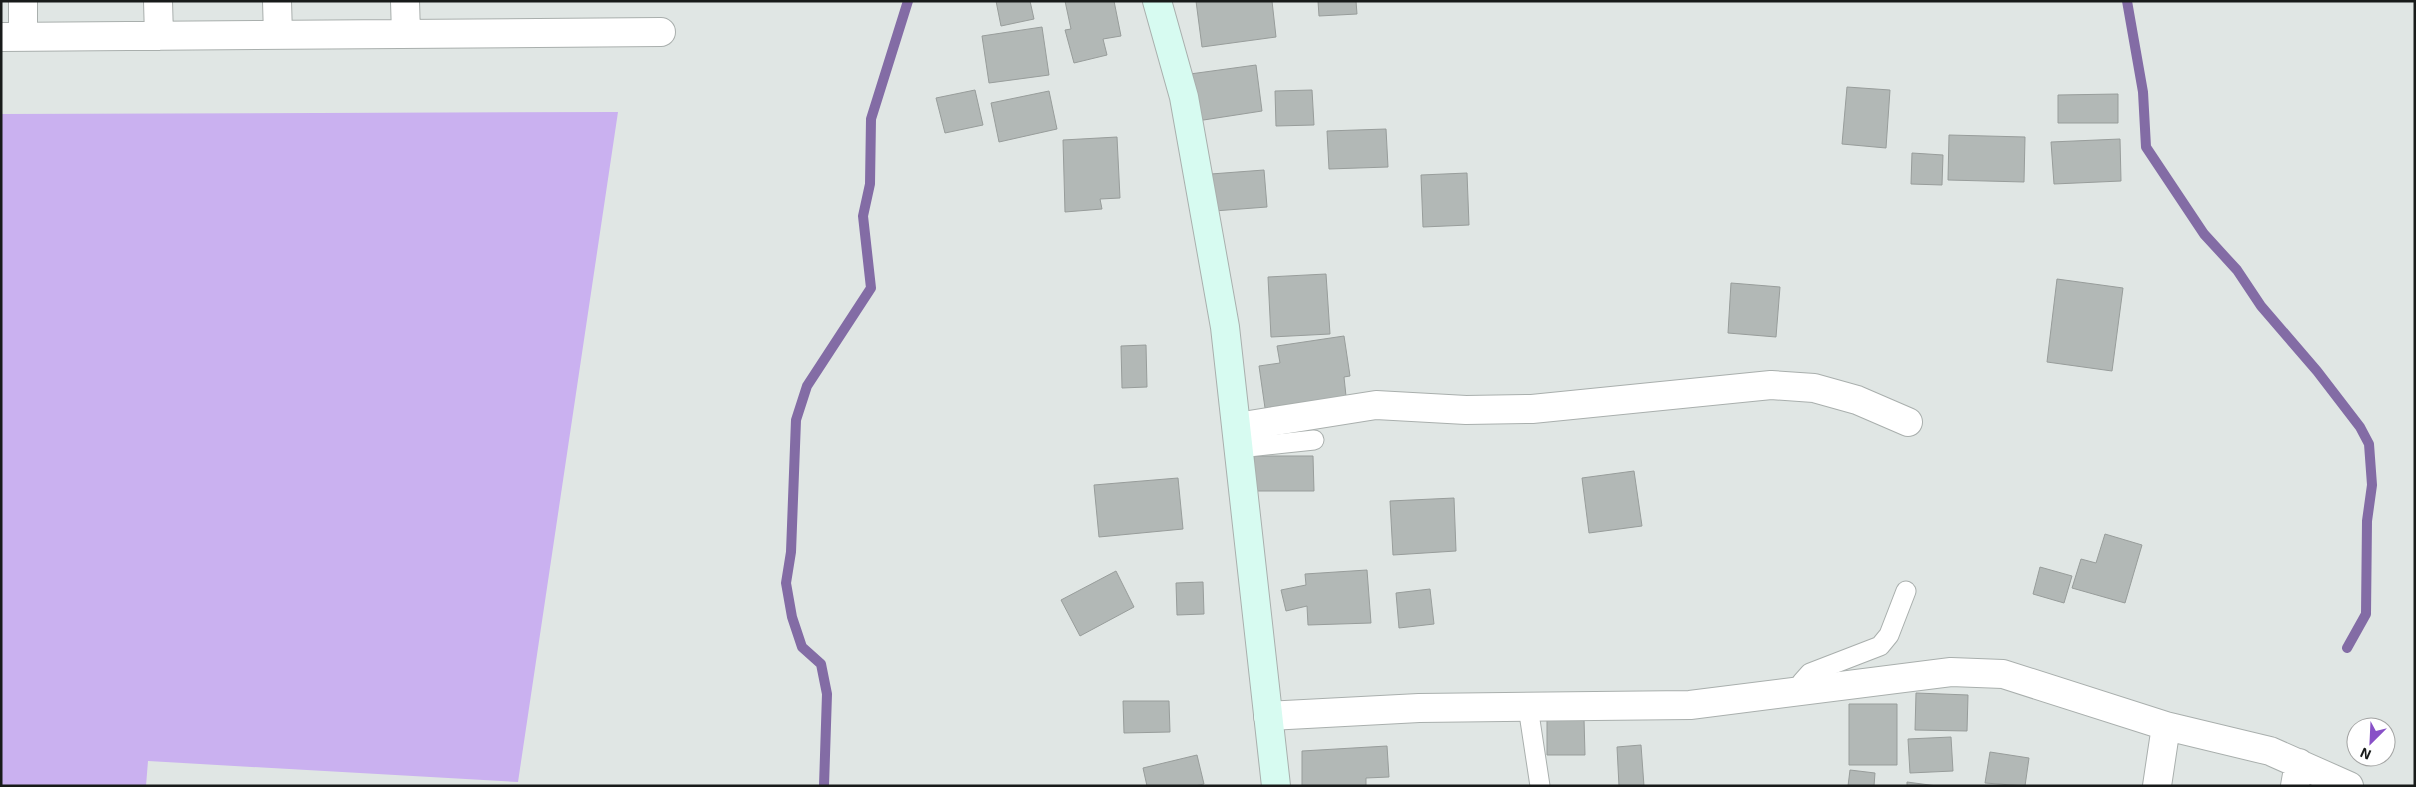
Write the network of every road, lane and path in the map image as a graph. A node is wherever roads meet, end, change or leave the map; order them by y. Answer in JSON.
{"nodes":[{"id":1,"x":23,"y":1,"type":"edge"},
{"id":2,"x":158,"y":1,"type":"edge"},
{"id":3,"x":278,"y":1,"type":"edge"},
{"id":4,"x":405,"y":1,"type":"edge"},
{"id":5,"x":1157,"y":1,"type":"edge"},
{"id":6,"x":660,"y":32,"type":"dead end"},
{"id":7,"x":406,"y":34,"type":"junction"},
{"id":8,"x":278,"y":35,"type":"junction"},
{"id":9,"x":159,"y":36,"type":"junction"},
{"id":10,"x":12,"y":37,"type":"edge"},
{"id":11,"x":1908,"y":422,"type":"dead end"},
{"id":12,"x":1238,"y":438,"type":"junction"},
{"id":13,"x":1314,"y":440,"type":"dead end"},
{"id":14,"x":1906,"y":592,"type":"dead end"},
{"id":15,"x":1798,"y":693,"type":"junction"},
{"id":16,"x":1528,"y":707,"type":"junction"},
{"id":17,"x":1268,"y":716,"type":"junction"},
{"id":18,"x":2166,"y":726,"type":"junction"},
{"id":19,"x":2297,"y":774,"type":"edge"},
{"id":20,"x":1276,"y":786,"type":"edge"},
{"id":21,"x":1540,"y":786,"type":"edge"},
{"id":22,"x":2157,"y":786,"type":"edge"},
{"id":23,"x":2349,"y":786,"type":"edge"}],
"edges":[{"from":1,"to":10,"type":"street"},
{"from":2,"to":9,"type":"street"},
{"from":3,"to":8,"type":"street"},
{"from":4,"to":7,"type":"street"},
{"from":5,"to":12,"type":"street"},
{"from":6,"to":7,"type":"street"},
{"from":7,"to":8,"type":"street"},
{"from":8,"to":9,"type":"street"},
{"from":9,"to":10,"type":"street"},
{"from":11,"to":12,"type":"street"},
{"from":12,"to":13,"type":"lane"},
{"from":12,"to":17,"type":"street"},
{"from":14,"to":15,"type":"lane"},
{"from":15,"to":16,"type":"street"},
{"from":15,"to":18,"type":"street"},
{"from":16,"to":17,"type":"street"},
{"from":16,"to":21,"type":"lane"},
{"from":17,"to":20,"type":"street"},
{"from":18,"to":19,"type":"street"},
{"from":18,"to":22,"type":"street"},
{"from":19,"to":23,"type":"street"}]}
